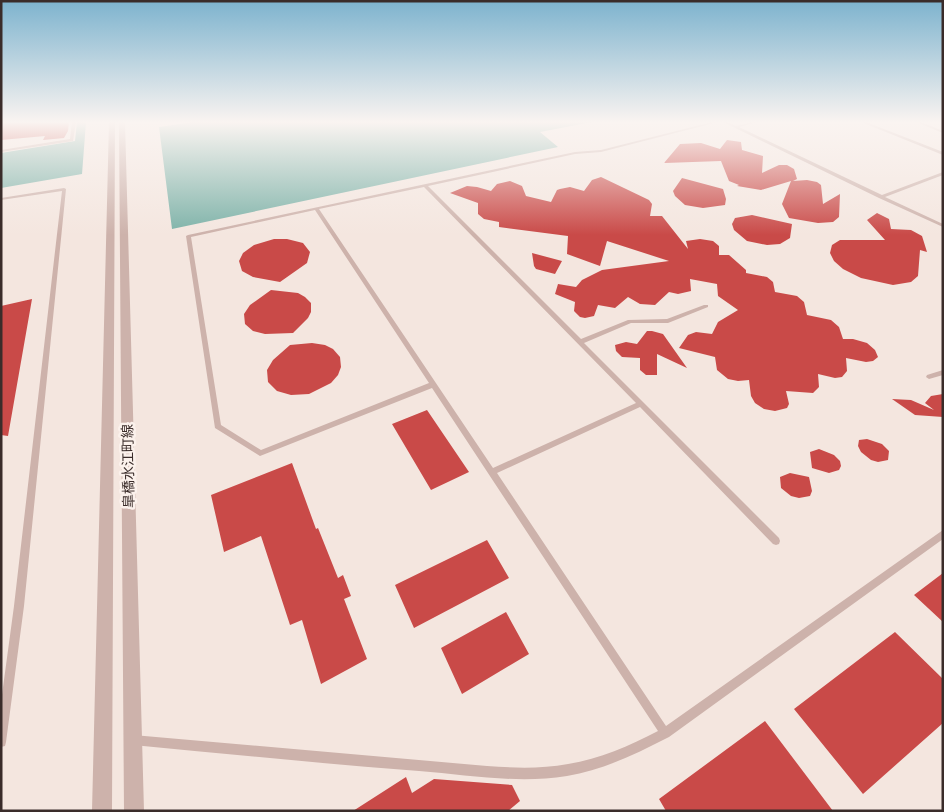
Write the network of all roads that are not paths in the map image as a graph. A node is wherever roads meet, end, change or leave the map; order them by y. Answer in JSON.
{"nodes":[{"id":1,"x":111,"y":160,"type":"edge"},
{"id":2,"x":123,"y":160,"type":"edge"},
{"id":3,"x":543,"y":160,"type":"edge"},
{"id":4,"x":804,"y":160,"type":"edge"},
{"id":5,"x":943,"y":173,"type":"edge"},
{"id":6,"x":425,"y":185,"type":"junction"},
{"id":7,"x":881,"y":197,"type":"junction"},
{"id":8,"x":1,"y":199,"type":"edge"},
{"id":9,"x":317,"y":209,"type":"junction"},
{"id":10,"x":943,"y":226,"type":"edge"},
{"id":11,"x":706,"y":306,"type":"dead end"},
{"id":12,"x":580,"y":342,"type":"junction"},
{"id":13,"x":943,"y":372,"type":"edge"},
{"id":14,"x":929,"y":377,"type":"dead end"},
{"id":15,"x":434,"y":384,"type":"junction"},
{"id":16,"x":641,"y":404,"type":"junction"},
{"id":17,"x":492,"y":472,"type":"junction"},
{"id":18,"x":943,"y":534,"type":"edge"},
{"id":19,"x":776,"y":541,"type":"dead end"},
{"id":20,"x":665,"y":733,"type":"junction"},
{"id":21,"x":133,"y":740,"type":"junction"},
{"id":22,"x":1,"y":742,"type":"edge"},
{"id":23,"x":102,"y":811,"type":"edge"},
{"id":24,"x":134,"y":811,"type":"edge"}],
"edges":[{"from":1,"to":23,"type":"street","name":"皐橋水江町線"},
{"from":2,"to":21,"type":"street","name":"皐橋水江町線"},
{"from":3,"to":6,"type":"lane"},
{"from":4,"to":7,"type":"lane"},
{"from":5,"to":7,"type":"lane"},
{"from":6,"to":9,"type":"lane"},
{"from":6,"to":12,"type":"lane"},
{"from":7,"to":10,"type":"lane"},
{"from":8,"to":22,"type":"lane"},
{"from":9,"to":15,"type":"lane"},
{"from":9,"to":15,"type":"lane"},
{"from":11,"to":12,"type":"lane"},
{"from":12,"to":16,"type":"lane"},
{"from":13,"to":14,"type":"lane"},
{"from":15,"to":17,"type":"lane"},
{"from":16,"to":17,"type":"lane"},
{"from":16,"to":19,"type":"lane"},
{"from":17,"to":20,"type":"lane"},
{"from":18,"to":20,"type":"lane"},
{"from":20,"to":21,"type":"lane"},
{"from":21,"to":24,"type":"street","name":"皐橋水江町線"}]}
